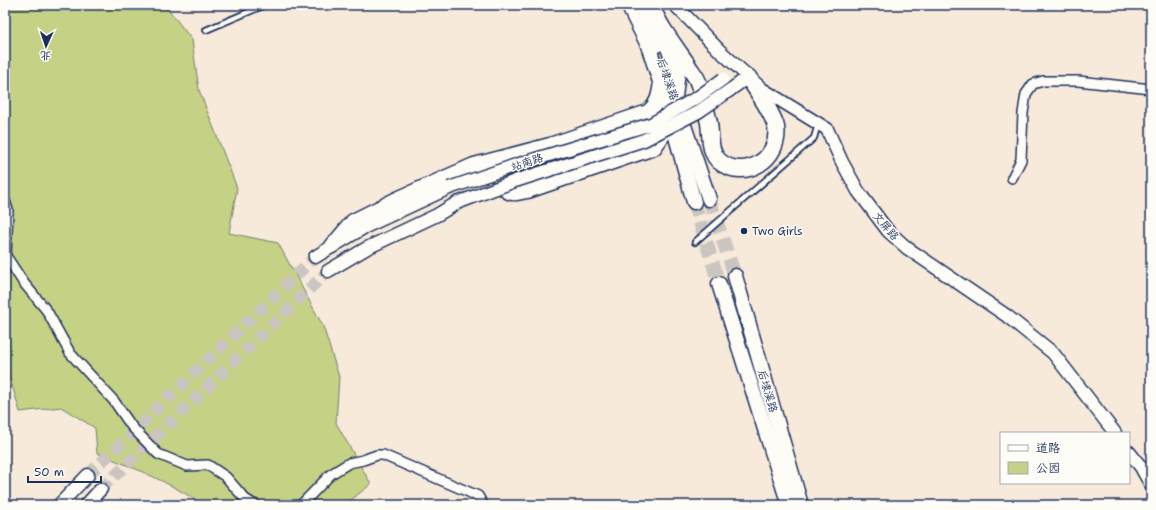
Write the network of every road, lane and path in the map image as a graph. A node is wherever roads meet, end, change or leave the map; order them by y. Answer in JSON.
{"nodes":[{"id":1,"x":265,"y":5,"type":"edge"},
{"id":2,"x":628,"y":5,"type":"edge"},
{"id":3,"x":640,"y":5,"type":"edge"},
{"id":4,"x":650,"y":5,"type":"edge"},
{"id":5,"x":676,"y":5,"type":"edge"},
{"id":6,"x":661,"y":26,"type":"junction"},
{"id":7,"x":206,"y":30,"type":"dead end"},
{"id":8,"x":743,"y":72,"type":"junction"},
{"id":9,"x":661,"y":83,"type":"junction"},
{"id":10,"x":1151,"y":89,"type":"edge"},
{"id":11,"x":674,"y":97,"type":"junction"},
{"id":12,"x":818,"y":124,"type":"junction"},
{"id":13,"x":668,"y":128,"type":"junction"},
{"id":14,"x":523,"y":152,"type":"junction"},
{"id":15,"x":1012,"y":178,"type":"dead end"},
{"id":16,"x":709,"y":199,"type":"tunnel mouth"},
{"id":17,"x":5,"y":201,"type":"edge"},
{"id":18,"x":694,"y":202,"type":"tunnel mouth"},
{"id":19,"x":695,"y":242,"type":"dead end"},
{"id":20,"x":332,"y":246,"type":"junction"},
{"id":21,"x":315,"y":257,"type":"tunnel mouth"},
{"id":22,"x":328,"y":271,"type":"tunnel mouth"},
{"id":23,"x":735,"y":276,"type":"tunnel mouth"},
{"id":24,"x":719,"y":284,"type":"tunnel mouth"},
{"id":25,"x":1114,"y":432,"type":"edge"},
{"id":26,"x":1130,"y":453,"type":"edge"},
{"id":27,"x":88,"y":475,"type":"tunnel mouth"},
{"id":28,"x":1151,"y":485,"type":"edge"},
{"id":29,"x":101,"y":489,"type":"tunnel mouth"},
{"id":30,"x":59,"y":505,"type":"edge"},
{"id":31,"x":86,"y":505,"type":"edge"},
{"id":32,"x":255,"y":505,"type":"edge"},
{"id":33,"x":301,"y":505,"type":"edge"},
{"id":34,"x":484,"y":505,"type":"edge"},
{"id":35,"x":789,"y":505,"type":"edge"},
{"id":36,"x":801,"y":505,"type":"edge"}],
"edges":[{"from":1,"to":7,"type":"lane"},
{"from":2,"to":9,"type":"main road"},
{"from":3,"to":11,"type":"main road","name":"后埭溪路"},
{"from":4,"to":6,"type":"highway"},
{"from":5,"to":8,"type":"main road","name":"文屏路"},
{"from":6,"to":8,"type":"highway"},
{"from":6,"to":11,"type":"highway"},
{"from":8,"to":12,"type":"main road","name":"文屏路"},
{"from":8,"to":13,"type":"main road","name":"站南路","bridge":true},
{"from":8,"to":20,"type":"main road","name":"站南路","bridge":true},
{"from":9,"to":14,"type":"main road"},
{"from":9,"to":18,"type":"main road"},
{"from":10,"to":15,"type":"street"},
{"from":11,"to":16,"type":"main road","name":"后埭溪路"},
{"from":12,"to":19,"type":"lane"},
{"from":12,"to":25,"type":"main road","name":"文屏路"},
{"from":13,"to":14,"type":"main road"},
{"from":13,"to":22,"type":"main road","name":"站南路","bridge":true},
{"from":14,"to":20,"type":"main road"},
{"from":17,"to":32,"type":"street"},
{"from":20,"to":21,"type":"main road","name":"站南路"},
{"from":23,"to":36,"type":"main road","name":"后埭溪路"},
{"from":24,"to":35,"type":"main road","name":"后埭溪路"},
{"from":26,"to":28,"type":"main road"},
{"from":27,"to":30,"type":"main road"},
{"from":29,"to":31,"type":"main road"},
{"from":33,"to":34,"type":"street"}]}
